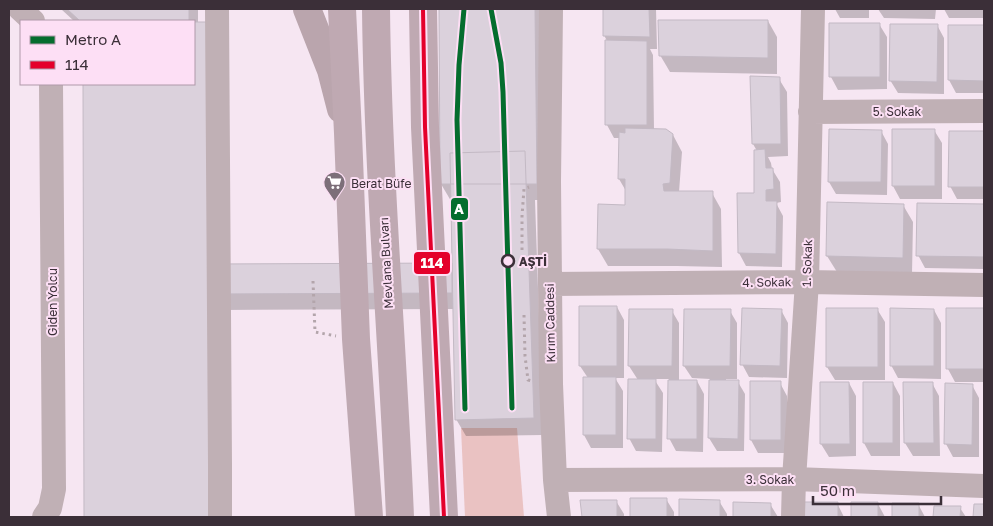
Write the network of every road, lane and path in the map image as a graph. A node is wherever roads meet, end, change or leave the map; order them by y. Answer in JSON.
{"nodes":[{"id":1,"x":20,"y":9,"type":"edge"},
{"id":2,"x":218,"y":9,"type":"edge"},
{"id":3,"x":307,"y":9,"type":"edge"},
{"id":4,"x":342,"y":9,"type":"edge"},
{"id":5,"x":376,"y":9,"type":"edge"},
{"id":6,"x":423,"y":9,"type":"edge"},
{"id":7,"x":551,"y":9,"type":"edge"},
{"id":8,"x":812,"y":9,"type":"edge"},
{"id":9,"x":32,"y":20,"type":"edge"},
{"id":10,"x":51,"y":85,"type":"edge"},
{"id":11,"x":984,"y":111,"type":"edge"},
{"id":12,"x":810,"y":112,"type":"junction"},
{"id":13,"x":348,"y":133,"type":"junction"},
{"id":14,"x":522,"y":216,"type":"dead end"},
{"id":15,"x":522,"y":250,"type":"dead end"},
{"id":16,"x":313,"y":281,"type":"dead end"},
{"id":17,"x":807,"y":282,"type":"junction"},
{"id":18,"x":550,"y":284,"type":"junction"},
{"id":19,"x":984,"y":285,"type":"edge"},
{"id":20,"x":524,"y":315,"type":"dead end"},
{"id":21,"x":315,"y":332,"type":"dead end"},
{"id":22,"x":525,"y":356,"type":"dead end"},
{"id":23,"x":794,"y":479,"type":"junction"},
{"id":24,"x":555,"y":480,"type":"junction"},
{"id":25,"x":984,"y":486,"type":"edge"},
{"id":26,"x":44,"y":517,"type":"edge"},
{"id":27,"x":220,"y":517,"type":"edge"},
{"id":28,"x":369,"y":517,"type":"edge"},
{"id":29,"x":400,"y":517,"type":"edge"},
{"id":30,"x":444,"y":517,"type":"edge"},
{"id":31,"x":559,"y":517,"type":"edge"},
{"id":32,"x":793,"y":517,"type":"edge"}],
"edges":[{"from":1,"to":9,"type":"street"},
{"from":2,"to":27,"type":"street","bridge":true},
{"from":3,"to":13,"type":"main road"},
{"from":4,"to":13,"type":"highway"},
{"from":5,"to":29,"type":"highway","name":"Mevlana Bulvarı"},
{"from":6,"to":30,"type":"highway"},
{"from":7,"to":18,"type":"street","name":"Kırım Caddesi"},
{"from":8,"to":12,"type":"street","name":"1. Sokak"},
{"from":10,"to":26,"type":"street","name":"Giden Yolcu"},
{"from":11,"to":12,"type":"street","name":"5. Sokak"},
{"from":12,"to":17,"type":"street","name":"1. Sokak"},
{"from":13,"to":28,"type":"highway"},
{"from":14,"to":15,"type":"path"},
{"from":16,"to":21,"type":"path"},
{"from":17,"to":18,"type":"street","name":"4. Sokak"},
{"from":17,"to":19,"type":"street","name":"4. Sokak"},
{"from":17,"to":23,"type":"street","name":"1. Sokak"},
{"from":18,"to":24,"type":"street","name":"Kırım Caddesi"},
{"from":20,"to":22,"type":"path"},
{"from":23,"to":24,"type":"street","name":"3. Sokak"},
{"from":23,"to":25,"type":"street","name":"3. Sokak"},
{"from":23,"to":32,"type":"street","name":"1. Sokak"},
{"from":24,"to":31,"type":"street","name":"Kırım Caddesi"}]}
